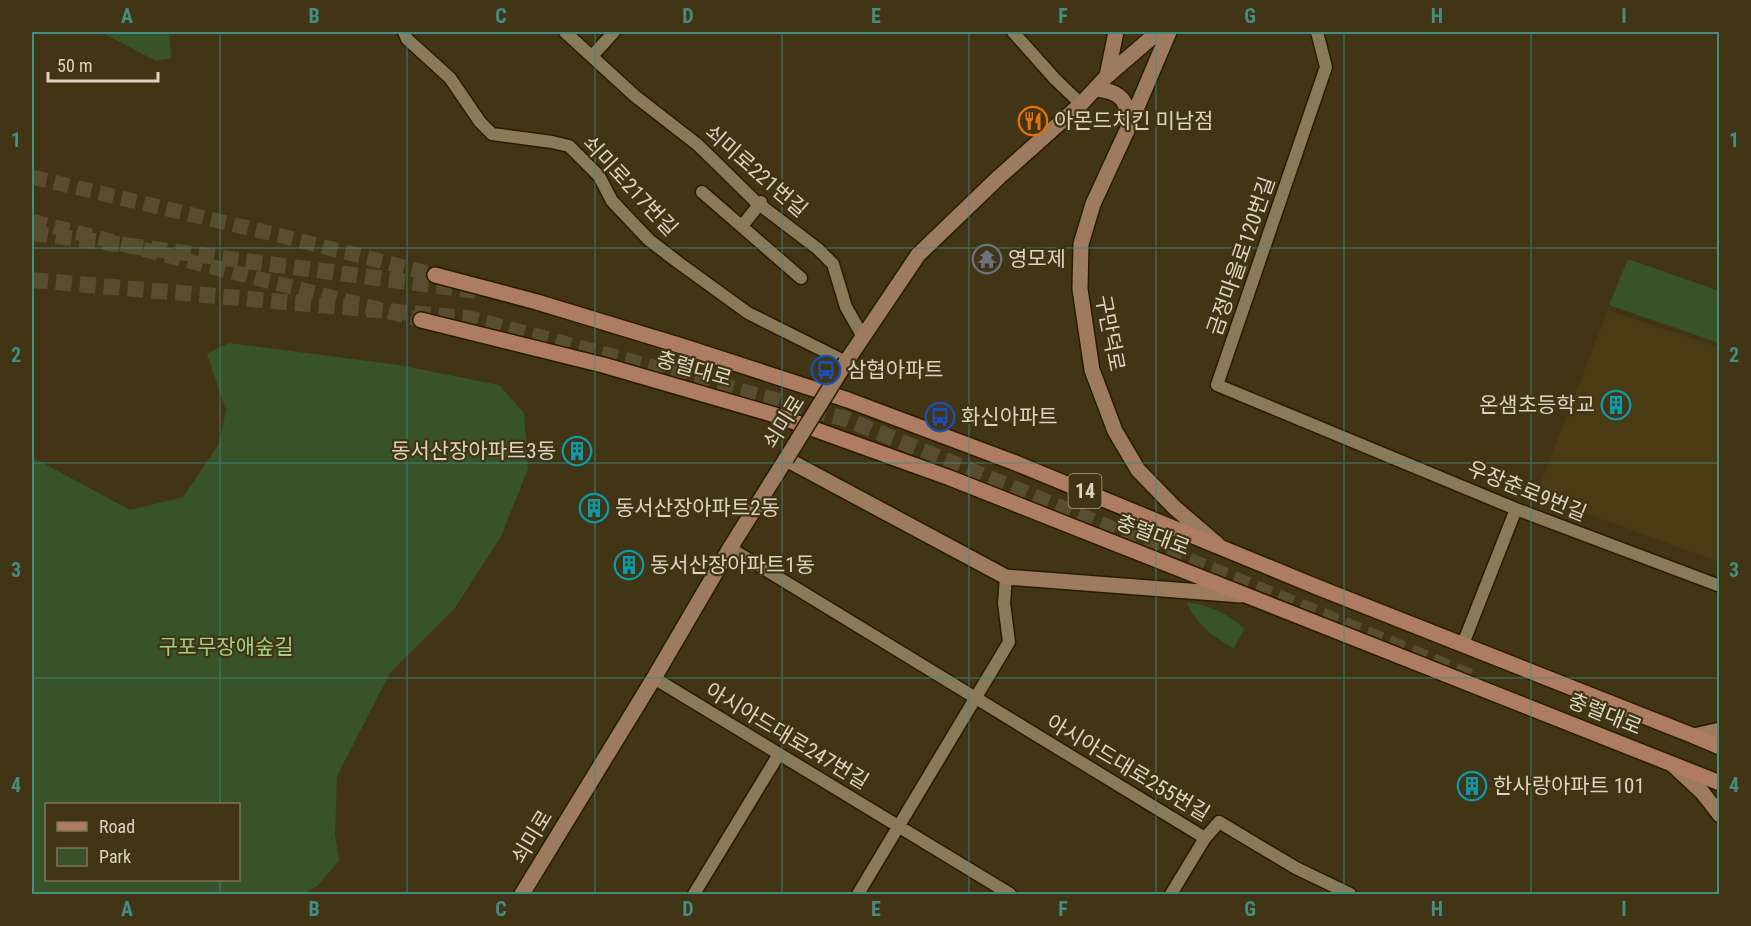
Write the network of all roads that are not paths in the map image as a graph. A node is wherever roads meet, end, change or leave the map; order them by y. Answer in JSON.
{"nodes":[{"id":1,"x":404,"y":32,"type":"edge"},
{"id":2,"x":565,"y":32,"type":"edge"},
{"id":3,"x":614,"y":32,"type":"edge"},
{"id":4,"x":1013,"y":32,"type":"edge"},
{"id":5,"x":1116,"y":32,"type":"edge"},
{"id":6,"x":1158,"y":32,"type":"edge"},
{"id":7,"x":1169,"y":32,"type":"edge"},
{"id":8,"x":1317,"y":32,"type":"edge"},
{"id":9,"x":592,"y":56,"type":"junction"},
{"id":10,"x":1107,"y":76,"type":"junction"},
{"id":11,"x":1095,"y":89,"type":"junction"},
{"id":12,"x":1081,"y":104,"type":"junction"},
{"id":13,"x":1129,"y":126,"type":"junction"},
{"id":14,"x":702,"y":192,"type":"dead end"},
{"id":15,"x":760,"y":203,"type":"junction"},
{"id":16,"x":742,"y":226,"type":"junction"},
{"id":17,"x":435,"y":276,"type":"tunnel mouth"},
{"id":18,"x":801,"y":278,"type":"dead end"},
{"id":19,"x":421,"y":320,"type":"tunnel mouth"},
{"id":20,"x":863,"y":337,"type":"junction"},
{"id":21,"x":846,"y":362,"type":"junction"},
{"id":22,"x":1322,"y":428,"type":"joint"},
{"id":23,"x":786,"y":459,"type":"junction"},
{"id":24,"x":1516,"y":509,"type":"junction"},
{"id":25,"x":1217,"y":544,"type":"junction"},
{"id":26,"x":730,"y":548,"type":"junction"},
{"id":27,"x":1006,"y":577,"type":"junction"},
{"id":28,"x":1719,"y":586,"type":"edge"},
{"id":29,"x":1250,"y":596,"type":"junction"},
{"id":30,"x":1463,"y":644,"type":"junction"},
{"id":31,"x":654,"y":678,"type":"junction"},
{"id":32,"x":976,"y":699,"type":"junction"},
{"id":33,"x":1719,"y":730,"type":"edge"},
{"id":34,"x":1694,"y":736,"type":"junction"},
{"id":35,"x":1719,"y":747,"type":"edge"},
{"id":36,"x":779,"y":754,"type":"junction"},
{"id":37,"x":1673,"y":765,"type":"junction"},
{"id":38,"x":1719,"y":783,"type":"edge"},
{"id":39,"x":1719,"y":815,"type":"edge"},
{"id":40,"x":899,"y":827,"type":"junction"},
{"id":41,"x":1205,"y":838,"type":"junction"},
{"id":42,"x":522,"y":894,"type":"edge"},
{"id":43,"x":694,"y":894,"type":"edge"},
{"id":44,"x":858,"y":894,"type":"edge"},
{"id":45,"x":1010,"y":894,"type":"edge"},
{"id":46,"x":1171,"y":894,"type":"edge"},
{"id":47,"x":1350,"y":894,"type":"edge"}],
"edges":[{"from":1,"to":21,"type":"street","name":"쇠미로217번길"},
{"from":2,"to":9,"type":"street","name":"쇠미로221번길"},
{"from":3,"to":9,"type":"street"},
{"from":4,"to":12,"type":"street"},
{"from":5,"to":10,"type":"main road"},
{"from":6,"to":10,"type":"main road","name":"쇠미로"},
{"from":7,"to":13,"type":"main road","name":"구만덕로"},
{"from":8,"to":22,"type":"street","name":"금정마을로120번길"},
{"from":9,"to":15,"type":"street","name":"쇠미로221번길"},
{"from":10,"to":11,"type":"main road","name":"쇠미로"},
{"from":11,"to":12,"type":"main road","name":"쇠미로"},
{"from":11,"to":13,"type":"main road"},
{"from":12,"to":20,"type":"main road","name":"쇠미로"},
{"from":13,"to":25,"type":"main road","name":"구만덕로"},
{"from":14,"to":16,"type":"street"},
{"from":15,"to":16,"type":"street"},
{"from":15,"to":20,"type":"street","name":"쇠미로221번길"},
{"from":16,"to":18,"type":"street"},
{"from":17,"to":25,"type":"main road","name":"충렬대로","number":"14"},
{"from":19,"to":29,"type":"main road","name":"충렬대로"},
{"from":20,"to":21,"type":"main road","name":"쇠미로"},
{"from":21,"to":23,"type":"main road","name":"쇠미로","bridge":true},
{"from":22,"to":24,"type":"street","name":"우장춘로9번길"},
{"from":23,"to":26,"type":"main road","name":"쇠미로"},
{"from":23,"to":27,"type":"main road"},
{"from":24,"to":28,"type":"street","name":"우장춘로9번길"},
{"from":24,"to":30,"type":"street"},
{"from":25,"to":30,"type":"main road","name":"충렬대로","number":"14"},
{"from":26,"to":31,"type":"main road","name":"쇠미로"},
{"from":26,"to":32,"type":"street","name":"아시아드대로255번길"},
{"from":27,"to":29,"type":"main road"},
{"from":27,"to":32,"type":"street"},
{"from":29,"to":37,"type":"main road","name":"충렬대로"},
{"from":30,"to":34,"type":"main road","name":"충렬대로","number":"14"},
{"from":31,"to":36,"type":"street","name":"아시아드대로247번길"},
{"from":31,"to":42,"type":"main road","name":"쇠미로"},
{"from":32,"to":40,"type":"street"},
{"from":32,"to":41,"type":"street","name":"아시아드대로255번길"},
{"from":33,"to":34,"type":"main road"},
{"from":34,"to":35,"type":"main road","name":"충렬대로","number":"14"},
{"from":36,"to":40,"type":"street","name":"아시아드대로247번길"},
{"from":36,"to":43,"type":"street"},
{"from":37,"to":38,"type":"main road","name":"충렬대로"},
{"from":37,"to":39,"type":"main road"},
{"from":40,"to":44,"type":"street"},
{"from":40,"to":45,"type":"street","name":"아시아드대로247번길"},
{"from":41,"to":46,"type":"street"},
{"from":41,"to":47,"type":"street","name":"아시아드대로255번길"}]}
